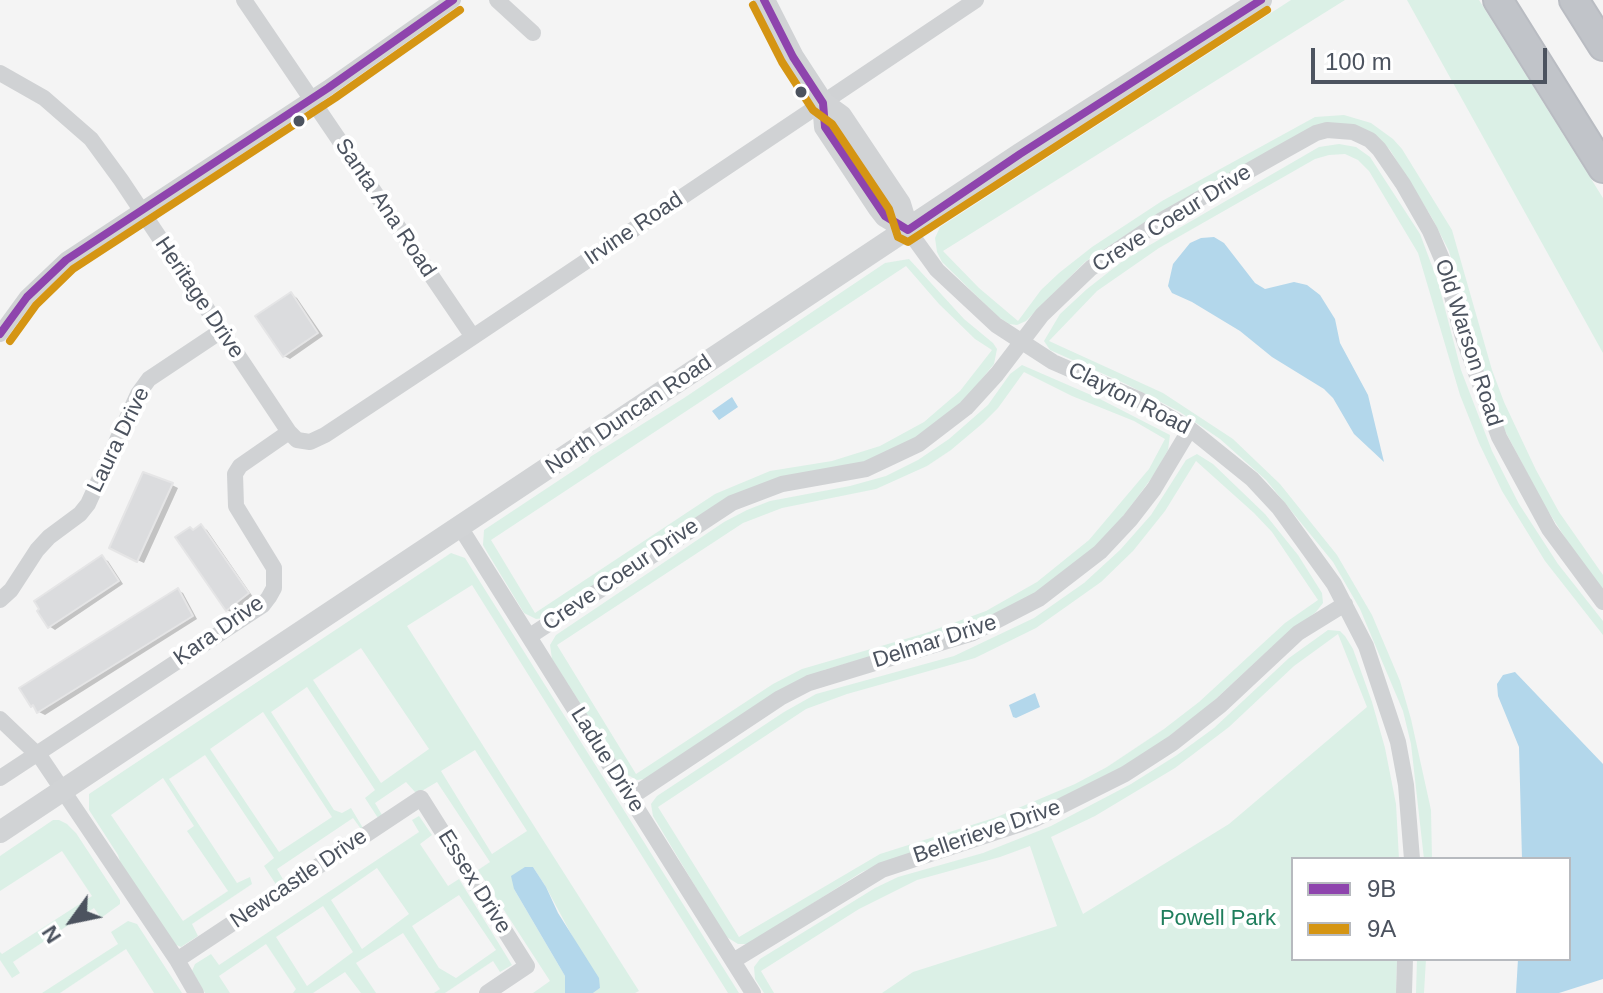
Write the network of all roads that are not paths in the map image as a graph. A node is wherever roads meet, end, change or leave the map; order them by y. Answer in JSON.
{"nodes":[{"id":1,"x":244,"y":0,"type":"edge"},
{"id":2,"x":453,"y":0,"type":"edge"},
{"id":3,"x":497,"y":0,"type":"edge"},
{"id":4,"x":764,"y":0,"type":"edge"},
{"id":5,"x":976,"y":0,"type":"edge"},
{"id":6,"x":1261,"y":0,"type":"edge"},
{"id":7,"x":1498,"y":0,"type":"edge"},
{"id":8,"x":1574,"y":0,"type":"edge"},
{"id":9,"x":533,"y":33,"type":"dead end"},
{"id":10,"x":1603,"y":46,"type":"edge"},
{"id":11,"x":0,"y":73,"type":"edge"},
{"id":12,"x":312,"y":99,"type":"junction"},
{"id":13,"x":823,"y":103,"type":"junction"},
{"id":14,"x":1353,"y":132,"type":"joint"},
{"id":15,"x":1603,"y":168,"type":"edge"},
{"id":16,"x":141,"y":210,"type":"junction"},
{"id":17,"x":908,"y":230,"type":"junction"},
{"id":18,"x":221,"y":331,"type":"junction"},
{"id":19,"x":0,"y":334,"type":"edge"},
{"id":20,"x":473,"y":337,"type":"junction"},
{"id":21,"x":1021,"y":343,"type":"junction"},
{"id":22,"x":1190,"y":429,"type":"junction"},
{"id":23,"x":289,"y":432,"type":"junction"},
{"id":24,"x":460,"y":527,"type":"junction"},
{"id":25,"x":0,"y":600,"type":"edge"},
{"id":26,"x":1603,"y":602,"type":"edge"},
{"id":27,"x":1345,"y":604,"type":"junction"},
{"id":28,"x":530,"y":636,"type":"junction"},
{"id":29,"x":0,"y":719,"type":"edge"},
{"id":30,"x":37,"y":754,"type":"junction"},
{"id":31,"x":0,"y":778,"type":"edge"},
{"id":32,"x":62,"y":790,"type":"junction"},
{"id":33,"x":631,"y":797,"type":"junction"},
{"id":34,"x":421,"y":798,"type":"joint"},
{"id":35,"x":0,"y":832,"type":"edge"},
{"id":36,"x":1412,"y":857,"type":"edge"},
{"id":37,"x":177,"y":960,"type":"junction"},
{"id":38,"x":733,"y":961,"type":"junction"},
{"id":39,"x":1405,"y":961,"type":"edge"},
{"id":40,"x":196,"y":993,"type":"edge"},
{"id":41,"x":487,"y":993,"type":"edge"},
{"id":42,"x":753,"y":993,"type":"edge"},
{"id":43,"x":1404,"y":993,"type":"edge"}],
"edges":[{"from":1,"to":12,"type":"street","name":"Santa Ana Road"},
{"from":2,"to":12,"type":"street"},
{"from":3,"to":9,"type":"street"},
{"from":4,"to":13,"type":"main road"},
{"from":5,"to":13,"type":"street","name":"Irvine Road"},
{"from":6,"to":17,"type":"main road","name":"North Duncan Road"},
{"from":7,"to":15,"type":"highway"},
{"from":8,"to":10,"type":"highway"},
{"from":11,"to":16,"type":"street","name":"Heritage Drive"},
{"from":12,"to":16,"type":"street"},
{"from":12,"to":20,"type":"street","name":"Santa Ana Road"},
{"from":13,"to":17,"type":"main road"},
{"from":13,"to":20,"type":"street","name":"Irvine Road"},
{"from":14,"to":21,"type":"street","name":"Creve Coeur Drive"},
{"from":14,"to":26,"type":"street","name":"Old Warson Road"},
{"from":16,"to":18,"type":"street","name":"Heritage Drive"},
{"from":16,"to":19,"type":"street"},
{"from":17,"to":21,"type":"street","name":"Clayton Road"},
{"from":17,"to":24,"type":"main road","name":"North Duncan Road"},
{"from":18,"to":23,"type":"street","name":"Heritage Drive"},
{"from":18,"to":25,"type":"street","name":"Laura Drive"},
{"from":20,"to":23,"type":"street","name":"Irvine Road"},
{"from":21,"to":22,"type":"street","name":"Clayton Road"},
{"from":21,"to":28,"type":"street","name":"Creve Coeur Drive"},
{"from":22,"to":27,"type":"street","name":"Clayton Road"},
{"from":22,"to":33,"type":"street","name":"Delmar Drive"},
{"from":23,"to":30,"type":"street","name":"Kara Drive"},
{"from":24,"to":28,"type":"street","name":"Ladue Drive"},
{"from":24,"to":32,"type":"main road","name":"North Duncan Road"},
{"from":27,"to":36,"type":"street","name":"Clayton Road"},
{"from":27,"to":38,"type":"street","name":"Bellerieve Drive"},
{"from":28,"to":33,"type":"street","name":"Ladue Drive"},
{"from":29,"to":30,"type":"street"},
{"from":30,"to":31,"type":"street","name":"Kara Drive"},
{"from":30,"to":32,"type":"street"},
{"from":32,"to":35,"type":"main road","name":"North Duncan Road"},
{"from":32,"to":37,"type":"street"},
{"from":33,"to":38,"type":"street","name":"Ladue Drive"},
{"from":34,"to":37,"type":"street","name":"Newcastle Drive"},
{"from":34,"to":41,"type":"street","name":"Essex Drive"},
{"from":37,"to":40,"type":"street"},
{"from":38,"to":42,"type":"street","name":"Ladue Drive"},
{"from":39,"to":43,"type":"street"}]}
